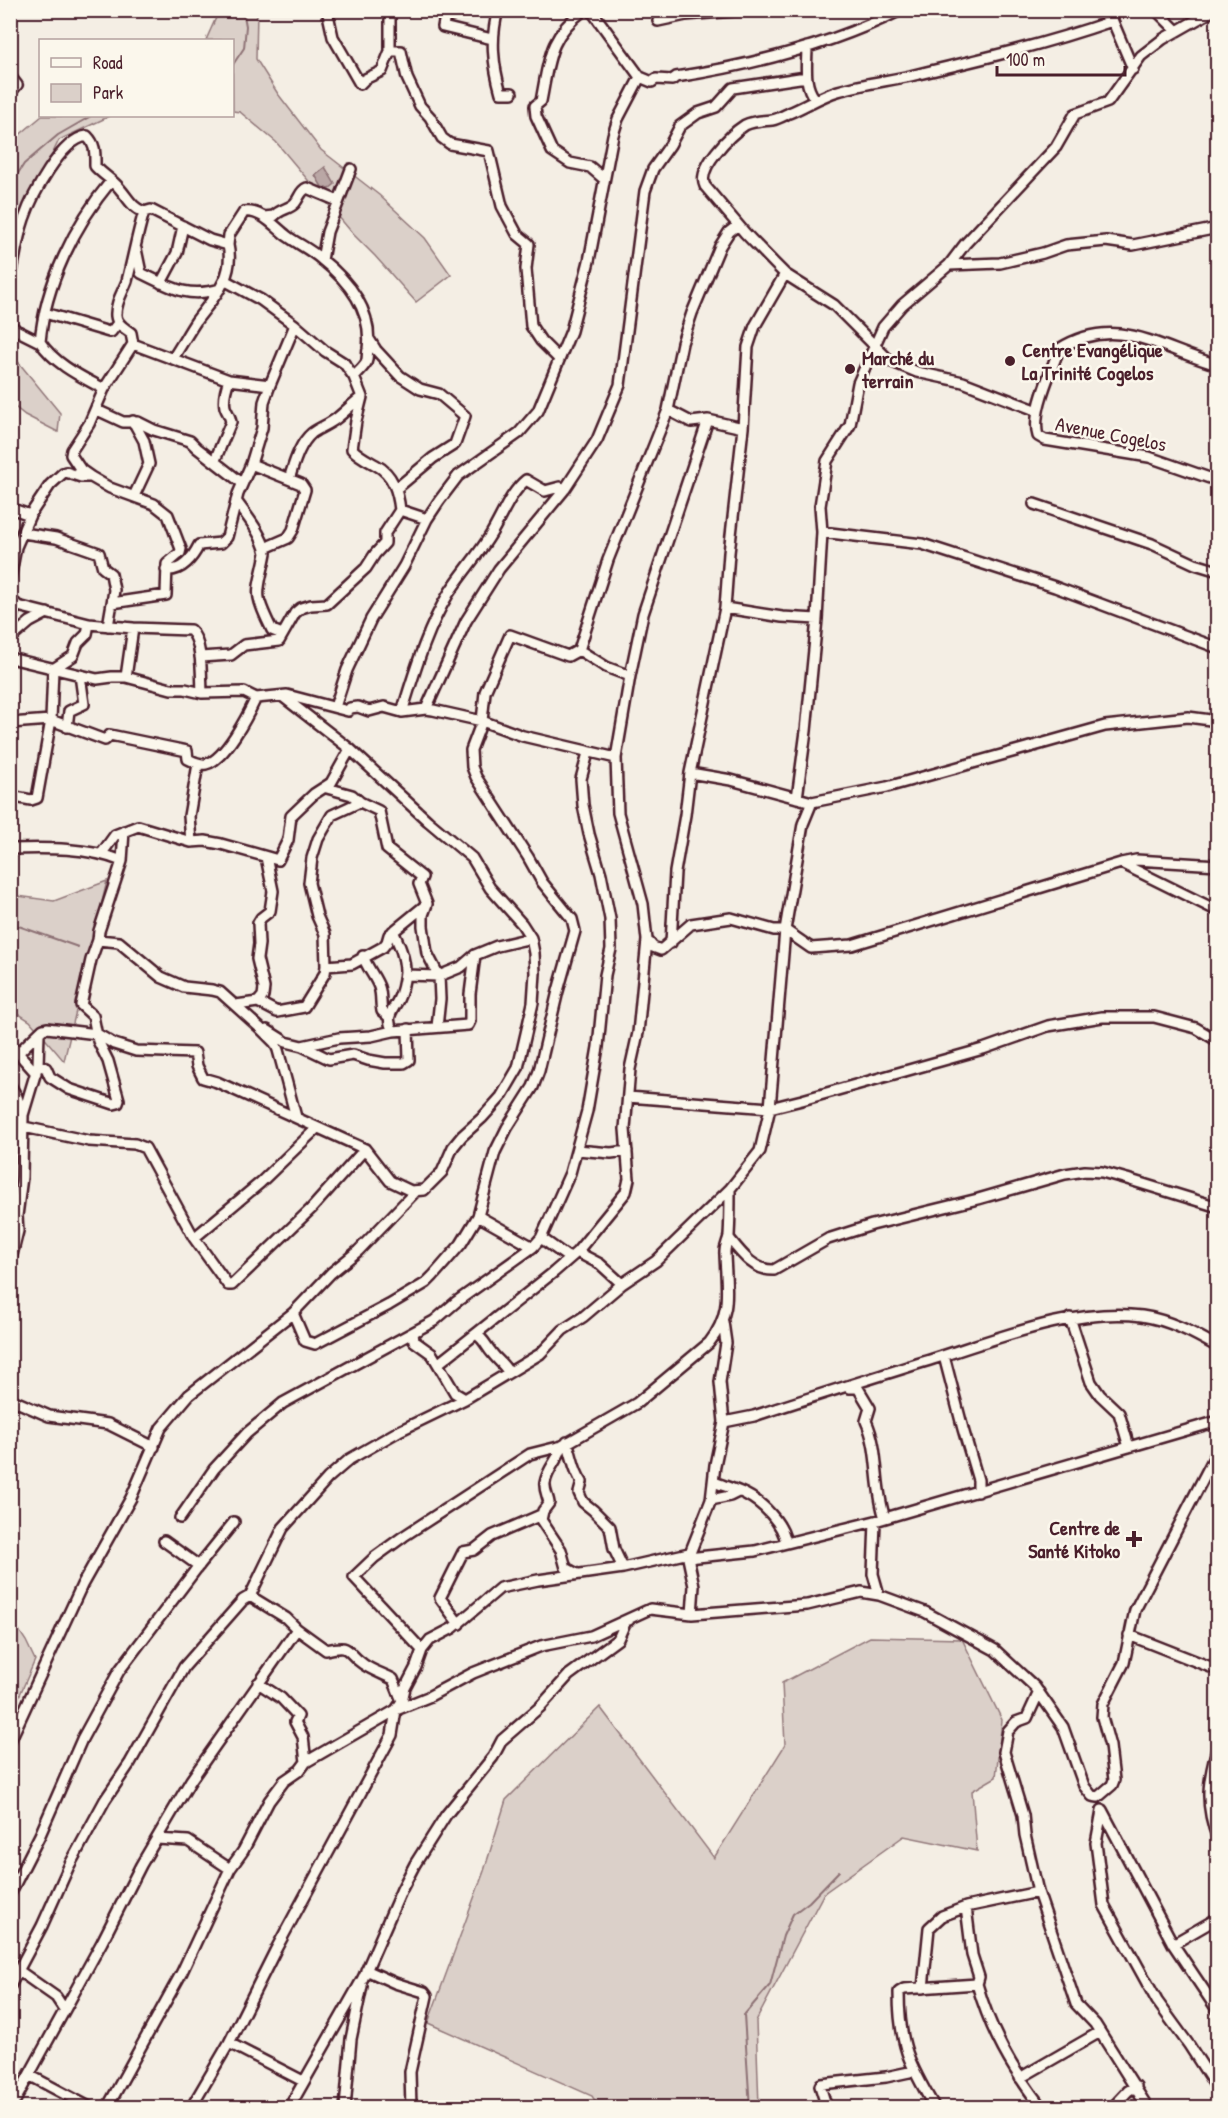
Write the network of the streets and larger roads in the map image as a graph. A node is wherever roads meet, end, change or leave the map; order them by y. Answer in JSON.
{"nodes":[{"id":1,"x":327,"y":10,"type":"edge"},
{"id":2,"x":390,"y":10,"type":"edge"},
{"id":3,"x":446,"y":10,"type":"edge"},
{"id":4,"x":498,"y":10,"type":"edge"},
{"id":5,"x":584,"y":10,"type":"edge"},
{"id":6,"x":591,"y":10,"type":"edge"},
{"id":7,"x":746,"y":10,"type":"edge"},
{"id":8,"x":901,"y":10,"type":"edge"},
{"id":9,"x":1108,"y":10,"type":"edge"},
{"id":10,"x":1156,"y":10,"type":"edge"},
{"id":11,"x":1214,"y":10,"type":"edge"},
{"id":12,"x":686,"y":13,"type":"edge"},
{"id":13,"x":658,"y":21,"type":"dead end"},
{"id":14,"x":1112,"y":21,"type":"junction"},
{"id":15,"x":1177,"y":31,"type":"junction"},
{"id":16,"x":492,"y":39,"type":"junction"},
{"id":17,"x":807,"y":48,"type":"junction"},
{"id":18,"x":390,"y":51,"type":"junction"},
{"id":19,"x":1133,"y":69,"type":"junction"},
{"id":20,"x":10,"y":76,"type":"edge"},
{"id":21,"x":640,"y":77,"type":"junction"},
{"id":22,"x":806,"y":78,"type":"junction"},
{"id":23,"x":10,"y":93,"type":"edge"},
{"id":24,"x":512,"y":93,"type":"dead end"},
{"id":25,"x":815,"y":99,"type":"junction"},
{"id":26,"x":351,"y":169,"type":"dead end"},
{"id":27,"x":604,"y":179,"type":"junction"},
{"id":28,"x":111,"y":181,"type":"junction"},
{"id":29,"x":338,"y":201,"type":"junction"},
{"id":30,"x":144,"y":213,"type":"junction"},
{"id":31,"x":264,"y":217,"type":"junction"},
{"id":32,"x":738,"y":225,"type":"junction"},
{"id":33,"x":183,"y":226,"type":"junction"},
{"id":34,"x":1218,"y":228,"type":"edge"},
{"id":35,"x":135,"y":244,"type":"junction"},
{"id":36,"x":228,"y":245,"type":"junction"},
{"id":37,"x":322,"y":260,"type":"junction"},
{"id":38,"x":949,"y":265,"type":"junction"},
{"id":39,"x":785,"y":274,"type":"junction"},
{"id":40,"x":10,"y":283,"type":"edge"},
{"id":41,"x":161,"y":283,"type":"junction"},
{"id":42,"x":223,"y":285,"type":"junction"},
{"id":43,"x":45,"y":313,"type":"junction"},
{"id":44,"x":118,"y":323,"type":"junction"},
{"id":45,"x":10,"y":324,"type":"edge"},
{"id":46,"x":295,"y":325,"type":"junction"},
{"id":47,"x":369,"y":339,"type":"junction"},
{"id":48,"x":40,"y":342,"type":"junction"},
{"id":49,"x":133,"y":344,"type":"junction"},
{"id":50,"x":874,"y":346,"type":"junction"},
{"id":51,"x":173,"y":358,"type":"junction"},
{"id":52,"x":559,"y":359,"type":"junction"},
{"id":53,"x":1218,"y":365,"type":"edge"},
{"id":54,"x":354,"y":377,"type":"junction"},
{"id":55,"x":229,"y":380,"type":"junction"},
{"id":56,"x":270,"y":385,"type":"junction"},
{"id":57,"x":104,"y":389,"type":"junction"},
{"id":58,"x":362,"y":396,"type":"junction"},
{"id":59,"x":97,"y":410,"type":"junction"},
{"id":60,"x":668,"y":410,"type":"junction"},
{"id":61,"x":1038,"y":411,"type":"junction"},
{"id":62,"x":708,"y":420,"type":"junction"},
{"id":63,"x":133,"y":421,"type":"junction"},
{"id":64,"x":743,"y":428,"type":"junction"},
{"id":65,"x":215,"y":460,"type":"junction"},
{"id":66,"x":251,"y":464,"type":"junction"},
{"id":67,"x":91,"y":477,"type":"junction"},
{"id":68,"x":289,"y":479,"type":"junction"},
{"id":69,"x":1218,"y":481,"type":"edge"},
{"id":70,"x":242,"y":483,"type":"junction"},
{"id":71,"x":397,"y":488,"type":"junction"},
{"id":72,"x":565,"y":489,"type":"junction"},
{"id":73,"x":134,"y":496,"type":"junction"},
{"id":74,"x":236,"y":501,"type":"junction"},
{"id":75,"x":1034,"y":504,"type":"dead end"},
{"id":76,"x":10,"y":508,"type":"edge"},
{"id":77,"x":400,"y":510,"type":"junction"},
{"id":78,"x":30,"y":515,"type":"junction"},
{"id":79,"x":428,"y":519,"type":"junction"},
{"id":80,"x":822,"y":532,"type":"junction"},
{"id":81,"x":23,"y":533,"type":"junction"},
{"id":82,"x":265,"y":548,"type":"junction"},
{"id":83,"x":166,"y":570,"type":"junction"},
{"id":84,"x":1218,"y":571,"type":"edge"},
{"id":85,"x":10,"y":579,"type":"edge"},
{"id":86,"x":112,"y":603,"type":"junction"},
{"id":87,"x":13,"y":604,"type":"edge"},
{"id":88,"x":725,"y":608,"type":"junction"},
{"id":89,"x":47,"y":613,"type":"junction"},
{"id":90,"x":817,"y":619,"type":"junction"},
{"id":91,"x":10,"y":623,"type":"edge"},
{"id":92,"x":89,"y":624,"type":"junction"},
{"id":93,"x":108,"y":626,"type":"junction"},
{"id":94,"x":133,"y":628,"type":"junction"},
{"id":95,"x":282,"y":634,"type":"junction"},
{"id":96,"x":10,"y":639,"type":"edge"},
{"id":97,"x":1218,"y":648,"type":"edge"},
{"id":98,"x":579,"y":650,"type":"junction"},
{"id":99,"x":10,"y":657,"type":"edge"},
{"id":100,"x":200,"y":657,"type":"junction"},
{"id":101,"x":53,"y":669,"type":"junction"},
{"id":102,"x":80,"y":675,"type":"junction"},
{"id":103,"x":630,"y":676,"type":"junction"},
{"id":104,"x":126,"y":677,"type":"junction"},
{"id":105,"x":202,"y":693,"type":"junction"},
{"id":106,"x":282,"y":696,"type":"junction"},
{"id":107,"x":256,"y":698,"type":"junction"},
{"id":108,"x":335,"y":707,"type":"junction"},
{"id":109,"x":426,"y":709,"type":"junction"},
{"id":110,"x":402,"y":712,"type":"junction"},
{"id":111,"x":51,"y":720,"type":"junction"},
{"id":112,"x":482,"y":721,"type":"junction"},
{"id":113,"x":1218,"y":721,"type":"edge"},
{"id":114,"x":10,"y":723,"type":"edge"},
{"id":115,"x":67,"y":727,"type":"junction"},
{"id":116,"x":350,"y":749,"type":"junction"},
{"id":117,"x":588,"y":753,"type":"junction"},
{"id":118,"x":616,"y":758,"type":"junction"},
{"id":119,"x":198,"y":764,"type":"junction"},
{"id":120,"x":690,"y":773,"type":"junction"},
{"id":121,"x":327,"y":788,"type":"junction"},
{"id":122,"x":10,"y":796,"type":"edge"},
{"id":123,"x":797,"y":798,"type":"junction"},
{"id":124,"x":360,"y":802,"type":"junction"},
{"id":125,"x":812,"y":802,"type":"junction"},
{"id":126,"x":124,"y":831,"type":"junction"},
{"id":127,"x":190,"y":842,"type":"junction"},
{"id":128,"x":10,"y":849,"type":"edge"},
{"id":129,"x":102,"y":853,"type":"junction"},
{"id":130,"x":266,"y":857,"type":"junction"},
{"id":131,"x":122,"y":861,"type":"junction"},
{"id":132,"x":1121,"y":863,"type":"junction"},
{"id":133,"x":1218,"y":865,"type":"edge"},
{"id":134,"x":426,"y":904,"type":"junction"},
{"id":135,"x":1218,"y":911,"type":"edge"},
{"id":136,"x":785,"y":930,"type":"junction"},
{"id":137,"x":393,"y":931,"type":"junction"},
{"id":138,"x":531,"y":938,"type":"junction"},
{"id":139,"x":98,"y":940,"type":"junction"},
{"id":140,"x":647,"y":940,"type":"junction"},
{"id":141,"x":671,"y":943,"type":"junction"},
{"id":142,"x":475,"y":955,"type":"junction"},
{"id":143,"x":363,"y":956,"type":"junction"},
{"id":144,"x":326,"y":966,"type":"junction"},
{"id":145,"x":405,"y":975,"type":"junction"},
{"id":146,"x":439,"y":976,"type":"junction"},
{"id":147,"x":258,"y":1002,"type":"junction"},
{"id":148,"x":236,"y":1005,"type":"junction"},
{"id":149,"x":388,"y":1016,"type":"junction"},
{"id":150,"x":437,"y":1026,"type":"junction"},
{"id":151,"x":259,"y":1027,"type":"junction"},
{"id":152,"x":408,"y":1029,"type":"junction"},
{"id":153,"x":393,"y":1031,"type":"junction"},
{"id":154,"x":39,"y":1033,"type":"junction"},
{"id":155,"x":97,"y":1035,"type":"junction"},
{"id":156,"x":1218,"y":1041,"type":"edge"},
{"id":157,"x":10,"y":1044,"type":"edge"},
{"id":158,"x":302,"y":1046,"type":"junction"},
{"id":159,"x":18,"y":1053,"type":"junction"},
{"id":160,"x":37,"y":1069,"type":"junction"},
{"id":161,"x":10,"y":1084,"type":"edge"},
{"id":162,"x":628,"y":1097,"type":"junction"},
{"id":163,"x":770,"y":1108,"type":"junction"},
{"id":164,"x":23,"y":1115,"type":"junction"},
{"id":165,"x":296,"y":1118,"type":"junction"},
{"id":166,"x":24,"y":1127,"type":"junction"},
{"id":167,"x":317,"y":1128,"type":"junction"},
{"id":168,"x":365,"y":1149,"type":"junction"},
{"id":169,"x":576,"y":1150,"type":"junction"},
{"id":170,"x":627,"y":1151,"type":"junction"},
{"id":171,"x":730,"y":1189,"type":"junction"},
{"id":172,"x":416,"y":1191,"type":"junction"},
{"id":173,"x":1218,"y":1207,"type":"edge"},
{"id":174,"x":478,"y":1216,"type":"junction"},
{"id":175,"x":194,"y":1238,"type":"junction"},
{"id":176,"x":541,"y":1238,"type":"junction"},
{"id":177,"x":729,"y":1238,"type":"junction"},
{"id":178,"x":533,"y":1247,"type":"junction"},
{"id":179,"x":573,"y":1255,"type":"junction"},
{"id":180,"x":10,"y":1263,"type":"edge"},
{"id":181,"x":622,"y":1284,"type":"junction"},
{"id":182,"x":293,"y":1313,"type":"junction"},
{"id":183,"x":1070,"y":1318,"type":"junction"},
{"id":184,"x":723,"y":1322,"type":"junction"},
{"id":185,"x":413,"y":1333,"type":"junction"},
{"id":186,"x":476,"y":1334,"type":"junction"},
{"id":187,"x":709,"y":1343,"type":"junction"},
{"id":188,"x":726,"y":1343,"type":"junction"},
{"id":189,"x":1218,"y":1347,"type":"edge"},
{"id":190,"x":944,"y":1356,"type":"junction"},
{"id":191,"x":439,"y":1363,"type":"junction"},
{"id":192,"x":508,"y":1372,"type":"junction"},
{"id":193,"x":844,"y":1388,"type":"junction"},
{"id":194,"x":10,"y":1399,"type":"edge"},
{"id":195,"x":465,"y":1399,"type":"junction"},
{"id":196,"x":1218,"y":1421,"type":"edge"},
{"id":197,"x":724,"y":1422,"type":"junction"},
{"id":198,"x":565,"y":1444,"type":"junction"},
{"id":199,"x":153,"y":1447,"type":"junction"},
{"id":200,"x":1130,"y":1447,"type":"junction"},
{"id":201,"x":1218,"y":1450,"type":"edge"},
{"id":202,"x":714,"y":1482,"type":"junction"},
{"id":203,"x":738,"y":1491,"type":"junction"},
{"id":204,"x":978,"y":1492,"type":"junction"},
{"id":205,"x":711,"y":1500,"type":"junction"},
{"id":206,"x":541,"y":1515,"type":"junction"},
{"id":207,"x":180,"y":1518,"type":"dead end"},
{"id":208,"x":880,"y":1520,"type":"junction"},
{"id":209,"x":234,"y":1522,"type":"dead end"},
{"id":210,"x":164,"y":1541,"type":"dead end"},
{"id":211,"x":786,"y":1543,"type":"junction"},
{"id":212,"x":688,"y":1555,"type":"junction"},
{"id":213,"x":199,"y":1566,"type":"junction"},
{"id":214,"x":623,"y":1568,"type":"junction"},
{"id":215,"x":580,"y":1575,"type":"junction"},
{"id":216,"x":879,"y":1595,"type":"junction"},
{"id":217,"x":250,"y":1596,"type":"junction"},
{"id":218,"x":650,"y":1608,"type":"junction"},
{"id":219,"x":692,"y":1614,"type":"junction"},
{"id":220,"x":459,"y":1624,"type":"junction"},
{"id":221,"x":297,"y":1629,"type":"junction"},
{"id":222,"x":1130,"y":1635,"type":"junction"},
{"id":223,"x":422,"y":1650,"type":"junction"},
{"id":224,"x":1218,"y":1670,"type":"edge"},
{"id":225,"x":258,"y":1683,"type":"junction"},
{"id":226,"x":1039,"y":1692,"type":"junction"},
{"id":227,"x":402,"y":1701,"type":"junction"},
{"id":228,"x":396,"y":1710,"type":"junction"},
{"id":229,"x":10,"y":1742,"type":"edge"},
{"id":230,"x":1218,"y":1745,"type":"edge"},
{"id":231,"x":306,"y":1762,"type":"junction"},
{"id":232,"x":1098,"y":1797,"type":"junction"},
{"id":233,"x":1102,"y":1811,"type":"junction"},
{"id":234,"x":157,"y":1839,"type":"junction"},
{"id":235,"x":1218,"y":1839,"type":"edge"},
{"id":236,"x":230,"y":1869,"type":"junction"},
{"id":237,"x":1038,"y":1892,"type":"junction"},
{"id":238,"x":10,"y":1894,"type":"edge"},
{"id":239,"x":966,"y":1907,"type":"junction"},
{"id":240,"x":1218,"y":1918,"type":"edge"},
{"id":241,"x":1173,"y":1944,"type":"junction"},
{"id":242,"x":18,"y":1971,"type":"junction"},
{"id":243,"x":365,"y":1974,"type":"junction"},
{"id":244,"x":977,"y":1984,"type":"junction"},
{"id":245,"x":10,"y":1986,"type":"edge"},
{"id":246,"x":923,"y":1988,"type":"junction"},
{"id":247,"x":64,"y":2009,"type":"junction"},
{"id":248,"x":1218,"y":2011,"type":"edge"},
{"id":249,"x":1100,"y":2032,"type":"junction"},
{"id":250,"x":230,"y":2043,"type":"junction"},
{"id":251,"x":914,"y":2071,"type":"junction"},
{"id":252,"x":29,"y":2075,"type":"junction"},
{"id":253,"x":1020,"y":2078,"type":"junction"},
{"id":254,"x":303,"y":2081,"type":"junction"},
{"id":255,"x":1136,"y":2086,"type":"junction"},
{"id":256,"x":1218,"y":2090,"type":"edge"},
{"id":257,"x":1039,"y":2107,"type":"edge"},
{"id":258,"x":11,"y":2108,"type":"edge"},
{"id":259,"x":91,"y":2108,"type":"edge"},
{"id":260,"x":107,"y":2108,"type":"edge"},
{"id":261,"x":191,"y":2108,"type":"edge"},
{"id":262,"x":289,"y":2108,"type":"edge"},
{"id":263,"x":345,"y":2108,"type":"edge"},
{"id":264,"x":411,"y":2108,"type":"edge"},
{"id":265,"x":827,"y":2108,"type":"edge"},
{"id":266,"x":935,"y":2108,"type":"edge"},
{"id":267,"x":1112,"y":2108,"type":"edge"},
{"id":268,"x":1148,"y":2108,"type":"edge"}],
"edges":[{"from":1,"to":18,"type":"street"},
{"from":2,"to":18,"type":"street"},
{"from":3,"to":16,"type":"street"},
{"from":4,"to":16,"type":"street"},
{"from":5,"to":27,"type":"street"},
{"from":6,"to":21,"type":"street"},
{"from":7,"to":12,"type":"street"},
{"from":8,"to":17,"type":"street"},
{"from":9,"to":14,"type":"street"},
{"from":10,"to":15,"type":"street"},
{"from":11,"to":15,"type":"street"},
{"from":12,"to":13,"type":"street"},
{"from":14,"to":19,"type":"street"},
{"from":14,"to":25,"type":"street"},
{"from":15,"to":19,"type":"street"},
{"from":16,"to":24,"type":"street"},
{"from":17,"to":21,"type":"street"},
{"from":17,"to":22,"type":"street"},
{"from":18,"to":52,"type":"street"},
{"from":19,"to":38,"type":"street"},
{"from":20,"to":23,"type":"street"},
{"from":21,"to":27,"type":"street"},
{"from":22,"to":25,"type":"street"},
{"from":22,"to":72,"type":"street"},
{"from":25,"to":32,"type":"street"},
{"from":26,"to":29,"type":"street"},
{"from":27,"to":52,"type":"street"},
{"from":28,"to":30,"type":"street"},
{"from":28,"to":40,"type":"street"},
{"from":28,"to":43,"type":"street"},
{"from":29,"to":31,"type":"street"},
{"from":29,"to":37,"type":"street"},
{"from":30,"to":33,"type":"street"},
{"from":30,"to":35,"type":"street"},
{"from":31,"to":36,"type":"street"},
{"from":31,"to":37,"type":"street"},
{"from":32,"to":39,"type":"street"},
{"from":32,"to":60,"type":"street"},
{"from":33,"to":36,"type":"street"},
{"from":33,"to":41,"type":"street"},
{"from":34,"to":38,"type":"street"},
{"from":35,"to":41,"type":"street"},
{"from":35,"to":44,"type":"street"},
{"from":36,"to":42,"type":"street"},
{"from":37,"to":47,"type":"street"},
{"from":38,"to":50,"type":"street"},
{"from":39,"to":50,"type":"street"},
{"from":39,"to":64,"type":"street"},
{"from":41,"to":42,"type":"street"},
{"from":42,"to":46,"type":"street"},
{"from":42,"to":51,"type":"street"},
{"from":43,"to":44,"type":"street"},
{"from":43,"to":48,"type":"street"},
{"from":44,"to":49,"type":"street"},
{"from":45,"to":48,"type":"street"},
{"from":46,"to":54,"type":"street"},
{"from":46,"to":56,"type":"street"},
{"from":47,"to":54,"type":"street"},
{"from":47,"to":71,"type":"street"},
{"from":48,"to":57,"type":"street"},
{"from":49,"to":51,"type":"street"},
{"from":49,"to":57,"type":"street"},
{"from":50,"to":61,"type":"street"},
{"from":50,"to":80,"type":"street"},
{"from":51,"to":55,"type":"street"},
{"from":52,"to":79,"type":"street"},
{"from":53,"to":61,"type":"street","name":"Avenue Cogelos"},
{"from":54,"to":58,"type":"street"},
{"from":55,"to":56,"type":"street"},
{"from":55,"to":65,"type":"street"},
{"from":56,"to":66,"type":"street"},
{"from":57,"to":59,"type":"street"},
{"from":58,"to":68,"type":"street"},
{"from":58,"to":71,"type":"street"},
{"from":59,"to":63,"type":"street"},
{"from":59,"to":67,"type":"street"},
{"from":60,"to":62,"type":"street"},
{"from":60,"to":98,"type":"street"},
{"from":61,"to":69,"type":"street","name":"Avenue Cogelos"},
{"from":62,"to":64,"type":"street"},
{"from":62,"to":103,"type":"street"},
{"from":63,"to":65,"type":"street"},
{"from":63,"to":73,"type":"street"},
{"from":64,"to":88,"type":"street"},
{"from":65,"to":70,"type":"street"},
{"from":66,"to":68,"type":"street"},
{"from":66,"to":70,"type":"street"},
{"from":67,"to":73,"type":"street"},
{"from":67,"to":78,"type":"street"},
{"from":68,"to":82,"type":"street"},
{"from":70,"to":74,"type":"street"},
{"from":71,"to":77,"type":"street"},
{"from":72,"to":109,"type":"street"},
{"from":72,"to":110,"type":"street"},
{"from":73,"to":83,"type":"street"},
{"from":74,"to":82,"type":"street"},
{"from":74,"to":83,"type":"street"},
{"from":75,"to":84,"type":"street"},
{"from":76,"to":78,"type":"street"},
{"from":77,"to":79,"type":"street"},
{"from":77,"to":95,"type":"street"},
{"from":78,"to":81,"type":"street"},
{"from":79,"to":108,"type":"street"},
{"from":80,"to":90,"type":"street"},
{"from":80,"to":97,"type":"street"},
{"from":81,"to":85,"type":"street"},
{"from":81,"to":86,"type":"street"},
{"from":82,"to":95,"type":"street"},
{"from":83,"to":86,"type":"street"},
{"from":86,"to":93,"type":"street"},
{"from":87,"to":89,"type":"street"},
{"from":87,"to":91,"type":"street"},
{"from":88,"to":90,"type":"street"},
{"from":88,"to":120,"type":"street"},
{"from":89,"to":92,"type":"street"},
{"from":89,"to":96,"type":"street"},
{"from":90,"to":123,"type":"street"},
{"from":92,"to":93,"type":"street"},
{"from":92,"to":101,"type":"street"},
{"from":93,"to":94,"type":"street"},
{"from":94,"to":100,"type":"street"},
{"from":94,"to":104,"type":"street"},
{"from":95,"to":100,"type":"street"},
{"from":98,"to":103,"type":"street"},
{"from":98,"to":112,"type":"street"},
{"from":99,"to":101,"type":"street"},
{"from":100,"to":105,"type":"street"},
{"from":101,"to":102,"type":"street"},
{"from":101,"to":111,"type":"street"},
{"from":102,"to":104,"type":"street"},
{"from":102,"to":115,"type":"street"},
{"from":103,"to":118,"type":"street"},
{"from":104,"to":105,"type":"street"},
{"from":105,"to":107,"type":"street"},
{"from":106,"to":107,"type":"street"},
{"from":106,"to":108,"type":"street"},
{"from":106,"to":116,"type":"street"},
{"from":107,"to":119,"type":"street"},
{"from":108,"to":110,"type":"street"},
{"from":109,"to":110,"type":"street"},
{"from":109,"to":112,"type":"street"},
{"from":111,"to":114,"type":"street"},
{"from":111,"to":115,"type":"street"},
{"from":111,"to":122,"type":"street"},
{"from":112,"to":117,"type":"street"},
{"from":112,"to":174,"type":"street"},
{"from":113,"to":125,"type":"street"},
{"from":115,"to":119,"type":"street"},
{"from":116,"to":121,"type":"street"},
{"from":116,"to":138,"type":"street"},
{"from":117,"to":118,"type":"street"},
{"from":117,"to":169,"type":"street"},
{"from":118,"to":140,"type":"street"},
{"from":119,"to":127,"type":"street"},
{"from":120,"to":123,"type":"street"},
{"from":120,"to":141,"type":"street"},
{"from":121,"to":124,"type":"street"},
{"from":121,"to":130,"type":"street"},
{"from":123,"to":125,"type":"street"},
{"from":124,"to":134,"type":"street"},
{"from":124,"to":144,"type":"street"},
{"from":125,"to":136,"type":"street"},
{"from":126,"to":127,"type":"street"},
{"from":126,"to":129,"type":"street"},
{"from":126,"to":131,"type":"street"},
{"from":127,"to":130,"type":"street"},
{"from":128,"to":129,"type":"street"},
{"from":129,"to":131,"type":"street"},
{"from":130,"to":147,"type":"street"},
{"from":131,"to":139,"type":"street"},
{"from":132,"to":133,"type":"street"},
{"from":132,"to":135,"type":"street"},
{"from":132,"to":136,"type":"street"},
{"from":134,"to":137,"type":"street"},
{"from":134,"to":146,"type":"street"},
{"from":136,"to":141,"type":"street"},
{"from":136,"to":163,"type":"street"},
{"from":137,"to":143,"type":"street"},
{"from":137,"to":145,"type":"street"},
{"from":138,"to":142,"type":"street"},
{"from":138,"to":172,"type":"street"},
{"from":139,"to":148,"type":"street"},
{"from":139,"to":155,"type":"street"},
{"from":140,"to":141,"type":"street"},
{"from":140,"to":162,"type":"street"},
{"from":142,"to":146,"type":"street"},
{"from":142,"to":150,"type":"street"},
{"from":143,"to":144,"type":"street"},
{"from":143,"to":149,"type":"street"},
{"from":144,"to":147,"type":"street"},
{"from":145,"to":146,"type":"street"},
{"from":145,"to":149,"type":"street"},
{"from":146,"to":150,"type":"street"},
{"from":147,"to":148,"type":"street"},
{"from":148,"to":151,"type":"street"},
{"from":149,"to":153,"type":"street"},
{"from":150,"to":152,"type":"street"},
{"from":151,"to":158,"type":"street"},
{"from":151,"to":165,"type":"street"},
{"from":152,"to":153,"type":"street"},
{"from":152,"to":158,"type":"street"},
{"from":153,"to":158,"type":"street"},
{"from":154,"to":155,"type":"street"},
{"from":154,"to":159,"type":"street"},
{"from":154,"to":160,"type":"street"},
{"from":155,"to":160,"type":"street"},
{"from":155,"to":165,"type":"street"},
{"from":156,"to":163,"type":"street"},
{"from":157,"to":159,"type":"street"},
{"from":159,"to":160,"type":"street"},
{"from":160,"to":164,"type":"street"},
{"from":161,"to":164,"type":"street"},
{"from":162,"to":163,"type":"street"},
{"from":162,"to":170,"type":"street"},
{"from":163,"to":171,"type":"street"},
{"from":164,"to":166,"type":"street"},
{"from":165,"to":167,"type":"street"},
{"from":166,"to":175,"type":"street"},
{"from":166,"to":180,"type":"street"},
{"from":167,"to":168,"type":"street"},
{"from":167,"to":175,"type":"street"},
{"from":168,"to":172,"type":"street"},
{"from":168,"to":175,"type":"street"},
{"from":169,"to":170,"type":"street"},
{"from":169,"to":176,"type":"street"},
{"from":170,"to":179,"type":"street"},
{"from":171,"to":177,"type":"street"},
{"from":171,"to":181,"type":"street"},
{"from":172,"to":182,"type":"street"},
{"from":173,"to":177,"type":"street"},
{"from":174,"to":178,"type":"street"},
{"from":174,"to":182,"type":"street"},
{"from":176,"to":178,"type":"street"},
{"from":176,"to":179,"type":"street"},
{"from":177,"to":184,"type":"street"},
{"from":178,"to":185,"type":"street"},
{"from":179,"to":181,"type":"street"},
{"from":179,"to":186,"type":"street"},
{"from":181,"to":192,"type":"street"},
{"from":182,"to":199,"type":"street"},
{"from":183,"to":189,"type":"street"},
{"from":183,"to":190,"type":"street"},
{"from":183,"to":200,"type":"street"},
{"from":184,"to":187,"type":"street"},
{"from":184,"to":188,"type":"street"},
{"from":185,"to":191,"type":"street"},
{"from":185,"to":207,"type":"street"},
{"from":186,"to":191,"type":"street"},
{"from":186,"to":192,"type":"street"},
{"from":187,"to":188,"type":"street"},
{"from":187,"to":198,"type":"street"},
{"from":188,"to":197,"type":"street"},
{"from":190,"to":193,"type":"street"},
{"from":190,"to":204,"type":"street"},
{"from":191,"to":195,"type":"street"},
{"from":192,"to":195,"type":"street"},
{"from":193,"to":197,"type":"street"},
{"from":193,"to":208,"type":"street"},
{"from":194,"to":199,"type":"street"},
{"from":195,"to":217,"type":"street"},
{"from":196,"to":200,"type":"street"},
{"from":197,"to":202,"type":"street"},
{"from":198,"to":206,"type":"street"},
{"from":198,"to":214,"type":"street"},
{"from":198,"to":223,"type":"street"},
{"from":199,"to":229,"type":"street"},
{"from":200,"to":204,"type":"street"},
{"from":201,"to":222,"type":"street"},
{"from":202,"to":203,"type":"street"},
{"from":202,"to":205,"type":"street"},
{"from":203,"to":205,"type":"street"},
{"from":203,"to":211,"type":"street"},
{"from":204,"to":208,"type":"street"},
{"from":205,"to":212,"type":"street"},
{"from":206,"to":215,"type":"street"},
{"from":206,"to":220,"type":"street"},
{"from":208,"to":211,"type":"street"},
{"from":208,"to":216,"type":"street"},
{"from":209,"to":213,"type":"street"},
{"from":210,"to":213,"type":"street"},
{"from":211,"to":212,"type":"street"},
{"from":212,"to":214,"type":"street"},
{"from":212,"to":219,"type":"street"},
{"from":213,"to":238,"type":"street"},
{"from":214,"to":215,"type":"street"},
{"from":215,"to":220,"type":"street"},
{"from":216,"to":219,"type":"street"},
{"from":216,"to":226,"type":"street"},
{"from":217,"to":221,"type":"street"},
{"from":217,"to":242,"type":"street"},
{"from":218,"to":219,"type":"street"},
{"from":218,"to":228,"type":"street"},
{"from":218,"to":243,"type":"street"},
{"from":220,"to":223,"type":"street"},
{"from":221,"to":225,"type":"street"},
{"from":221,"to":227,"type":"street"},
{"from":222,"to":224,"type":"street"},
{"from":222,"to":232,"type":"street"},
{"from":223,"to":227,"type":"street"},
{"from":225,"to":231,"type":"street"},
{"from":225,"to":234,"type":"street"},
{"from":226,"to":232,"type":"street"},
{"from":226,"to":237,"type":"street"},
{"from":227,"to":228,"type":"street"},
{"from":228,"to":231,"type":"street"},
{"from":228,"to":250,"type":"street"},
{"from":230,"to":235,"type":"street"},
{"from":231,"to":236,"type":"street"},
{"from":232,"to":233,"type":"street"},
{"from":233,"to":241,"type":"street"},
{"from":233,"to":256,"type":"street"},
{"from":234,"to":236,"type":"street"},
{"from":234,"to":247,"type":"street"},
{"from":236,"to":260,"type":"street"},
{"from":237,"to":239,"type":"street"},
{"from":237,"to":249,"type":"street"},
{"from":239,"to":244,"type":"street"},
{"from":239,"to":246,"type":"street"},
{"from":240,"to":241,"type":"street"},
{"from":241,"to":248,"type":"street"},
{"from":242,"to":245,"type":"street"},
{"from":242,"to":247,"type":"street"},
{"from":243,"to":254,"type":"street"},
{"from":243,"to":263,"type":"street"},
{"from":243,"to":264,"type":"street"},
{"from":244,"to":246,"type":"street"},
{"from":244,"to":253,"type":"street"},
{"from":246,"to":251,"type":"street"},
{"from":247,"to":252,"type":"street"},
{"from":249,"to":253,"type":"street"},
{"from":249,"to":255,"type":"street"},
{"from":250,"to":254,"type":"street"},
{"from":250,"to":261,"type":"street"},
{"from":251,"to":265,"type":"street"},
{"from":251,"to":266,"type":"street"},
{"from":252,"to":258,"type":"street"},
{"from":252,"to":259,"type":"street"},
{"from":253,"to":257,"type":"street"},
{"from":254,"to":262,"type":"street"},
{"from":255,"to":267,"type":"street"},
{"from":255,"to":268,"type":"street"}]}
